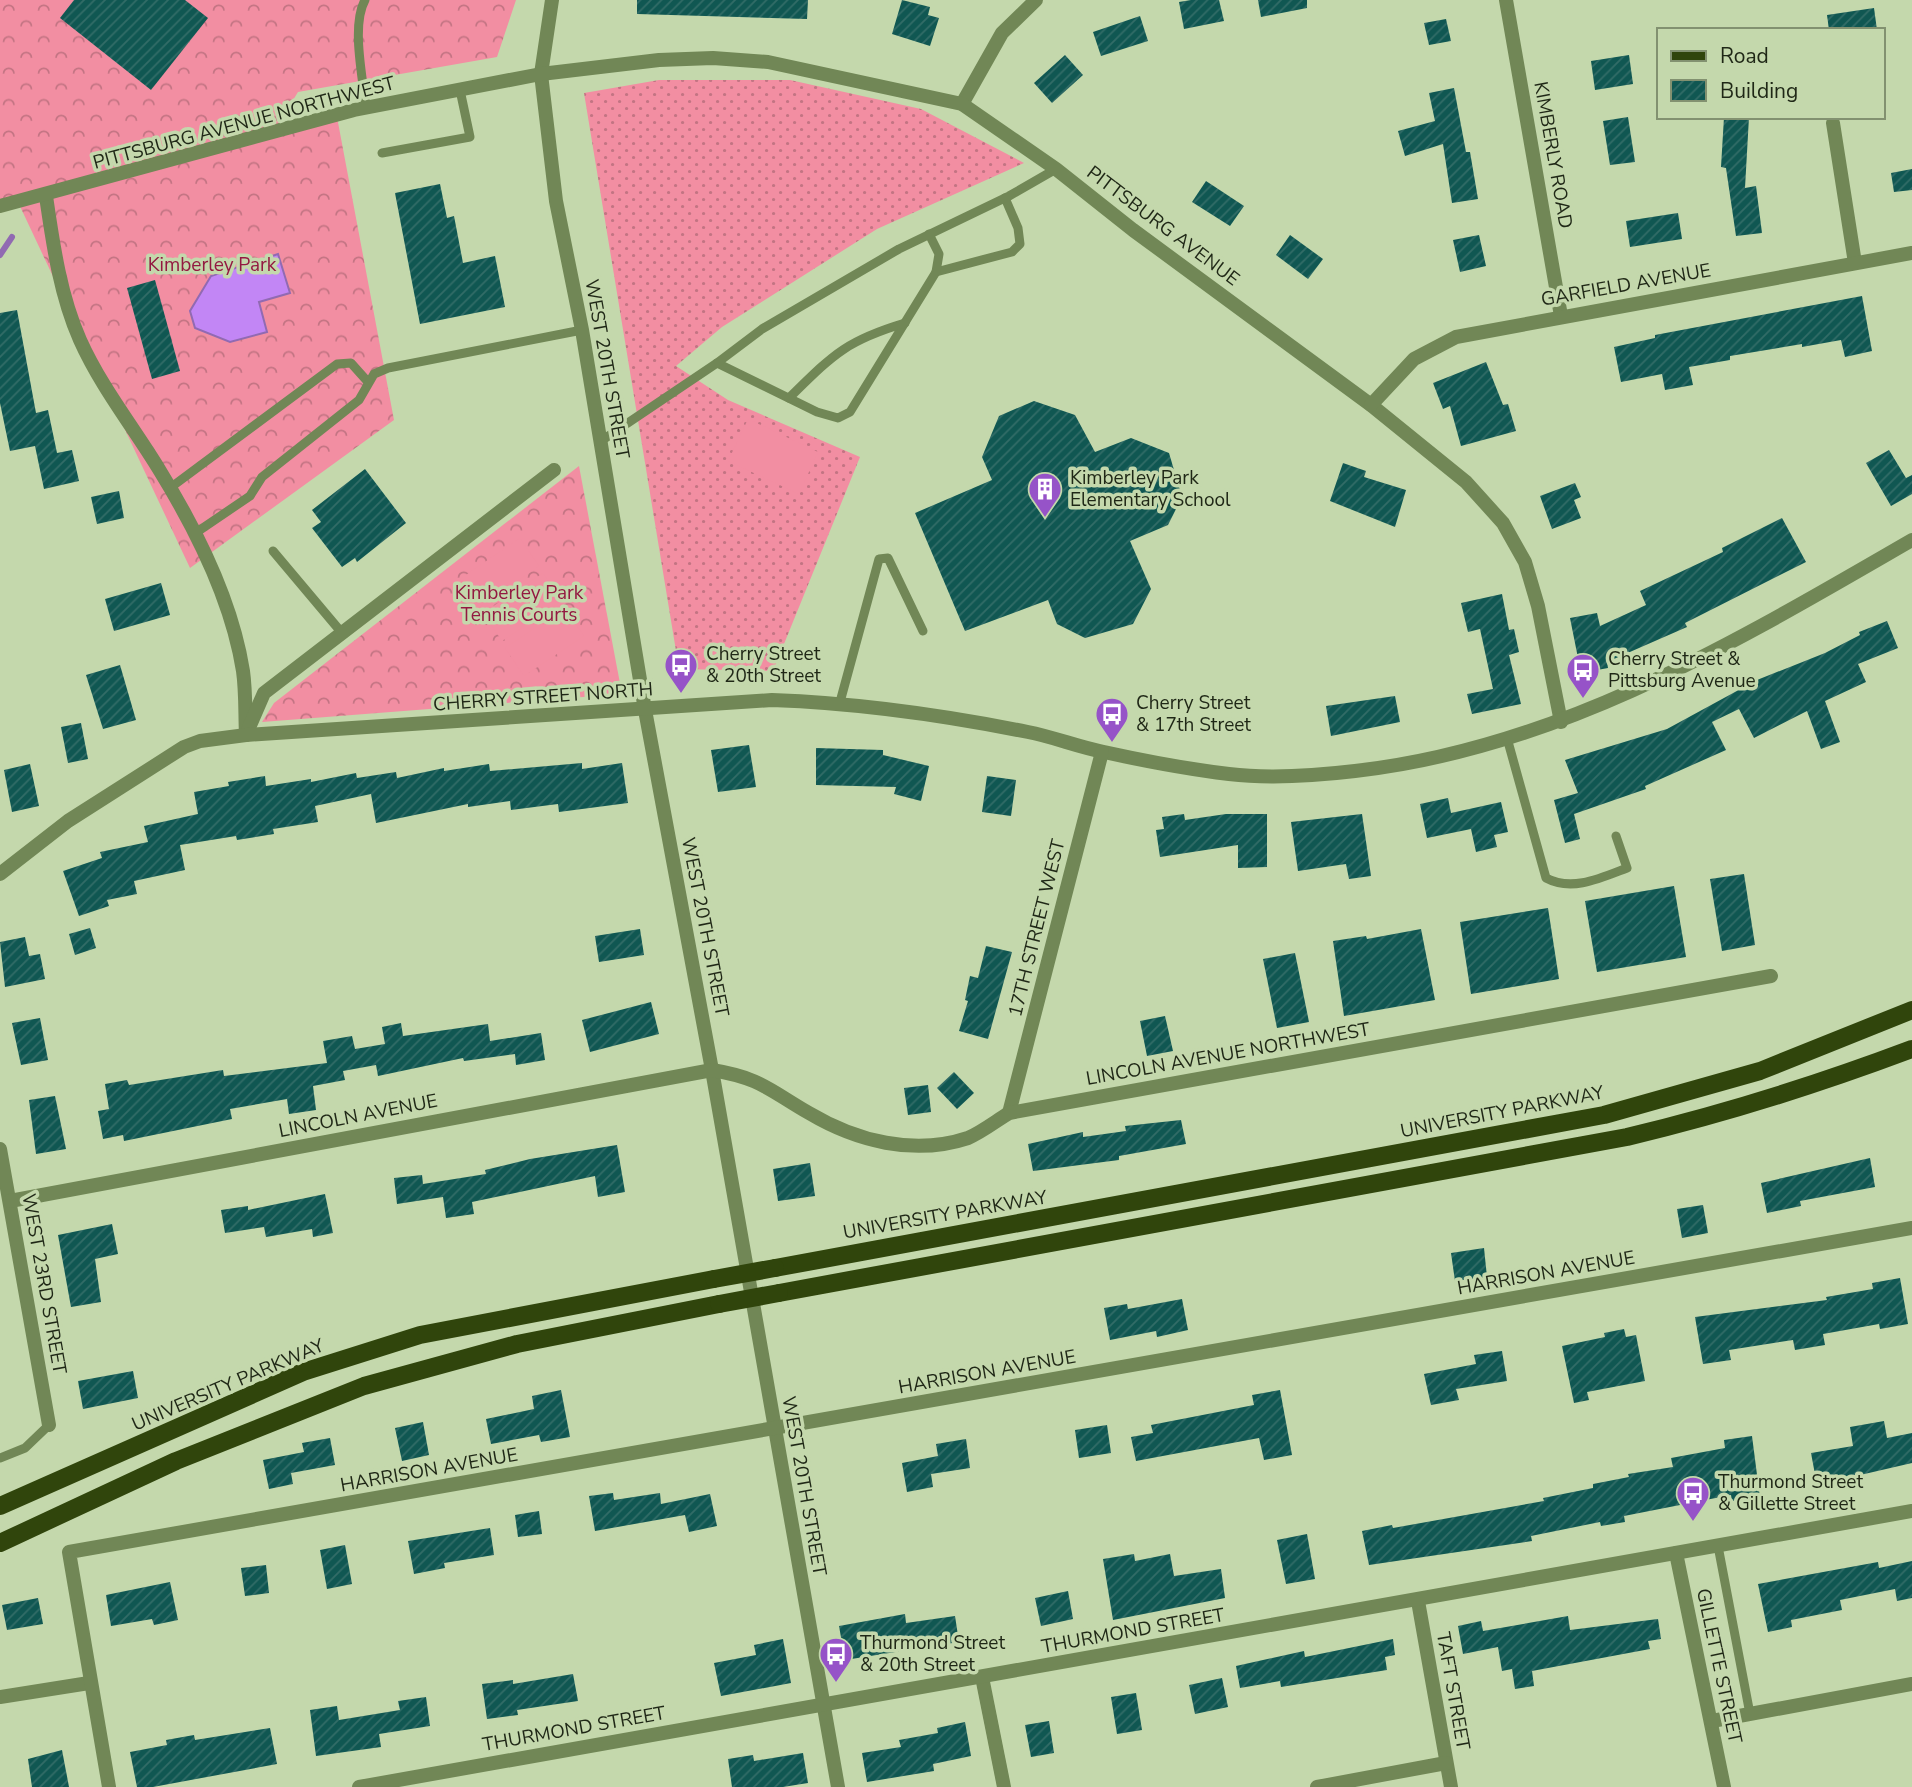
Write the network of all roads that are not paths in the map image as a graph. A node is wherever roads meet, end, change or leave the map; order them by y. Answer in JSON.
{"nodes":[{"id":1,"x":365,"y":0,"type":"edge"},
{"id":2,"x":552,"y":0,"type":"edge"},
{"id":3,"x":1036,"y":0,"type":"edge"},
{"id":4,"x":1506,"y":0,"type":"edge"},
{"id":5,"x":541,"y":74,"type":"junction"},
{"id":6,"x":460,"y":90,"type":"junction"},
{"id":7,"x":962,"y":104,"type":"junction"},
{"id":8,"x":366,"y":108,"type":"junction"},
{"id":9,"x":1833,"y":123,"type":"dead end"},
{"id":10,"x":382,"y":153,"type":"dead end"},
{"id":11,"x":1056,"y":169,"type":"junction"},
{"id":12,"x":46,"y":196,"type":"junction"},
{"id":13,"x":1005,"y":198,"type":"junction"},
{"id":14,"x":0,"y":206,"type":"edge"},
{"id":15,"x":929,"y":234,"type":"junction"},
{"id":16,"x":1912,"y":253,"type":"edge"},
{"id":17,"x":1855,"y":263,"type":"junction"},
{"id":18,"x":936,"y":272,"type":"junction"},
{"id":19,"x":1561,"y":316,"type":"junction"},
{"id":20,"x":905,"y":323,"type":"junction"},
{"id":21,"x":582,"y":330,"type":"junction"},
{"id":22,"x":717,"y":363,"type":"junction"},
{"id":23,"x":368,"y":382,"type":"junction"},
{"id":24,"x":789,"y":398,"type":"junction"},
{"id":25,"x":1371,"y":405,"type":"junction"},
{"id":26,"x":601,"y":441,"type":"junction"},
{"id":27,"x":554,"y":470,"type":"dead end"},
{"id":28,"x":170,"y":488,"type":"junction"},
{"id":29,"x":194,"y":534,"type":"junction"},
{"id":30,"x":1912,"y":540,"type":"edge"},
{"id":31,"x":273,"y":551,"type":"dead end"},
{"id":32,"x":923,"y":631,"type":"dead end"},
{"id":33,"x":342,"y":633,"type":"junction"},
{"id":34,"x":840,"y":702,"type":"junction"},
{"id":35,"x":645,"y":710,"type":"junction"},
{"id":36,"x":1560,"y":722,"type":"junction"},
{"id":37,"x":246,"y":735,"type":"junction"},
{"id":38,"x":1507,"y":738,"type":"junction"},
{"id":39,"x":1102,"y":752,"type":"junction"},
{"id":40,"x":1616,"y":836,"type":"dead end"},
{"id":41,"x":0,"y":874,"type":"edge"},
{"id":42,"x":1771,"y":976,"type":"dead end"},
{"id":43,"x":1912,"y":1010,"type":"edge"},
{"id":44,"x":1912,"y":1049,"type":"edge"},
{"id":45,"x":712,"y":1070,"type":"junction"},
{"id":46,"x":1009,"y":1113,"type":"junction"},
{"id":47,"x":0,"y":1149,"type":"edge"},
{"id":48,"x":10,"y":1201,"type":"junction"},
{"id":49,"x":1912,"y":1228,"type":"edge"},
{"id":50,"x":49,"y":1425,"type":"joint"},
{"id":51,"x":775,"y":1429,"type":"junction"},
{"id":52,"x":0,"y":1458,"type":"edge"},
{"id":53,"x":0,"y":1506,"type":"edge"},
{"id":54,"x":1912,"y":1511,"type":"edge"},
{"id":55,"x":0,"y":1543,"type":"edge"},
{"id":56,"x":1718,"y":1546,"type":"junction"},
{"id":57,"x":1676,"y":1553,"type":"junction"},
{"id":58,"x":1418,"y":1601,"type":"junction"},
{"id":59,"x":982,"y":1676,"type":"junction"},
{"id":60,"x":89,"y":1683,"type":"junction"},
{"id":61,"x":1912,"y":1684,"type":"edge"},
{"id":62,"x":0,"y":1697,"type":"edge"},
{"id":63,"x":822,"y":1704,"type":"junction"},
{"id":64,"x":1750,"y":1714,"type":"junction"},
{"id":65,"x":1712,"y":1721,"type":"junction"},
{"id":66,"x":1447,"y":1763,"type":"junction"},
{"id":67,"x":109,"y":1787,"type":"edge"},
{"id":68,"x":359,"y":1787,"type":"edge"},
{"id":69,"x":838,"y":1787,"type":"edge"},
{"id":70,"x":1004,"y":1787,"type":"edge"},
{"id":71,"x":1317,"y":1787,"type":"edge"},
{"id":72,"x":1451,"y":1787,"type":"edge"},
{"id":73,"x":1724,"y":1787,"type":"edge"}],
"edges":[{"from":1,"to":8,"type":"lane"},
{"from":2,"to":5,"type":"street","name":"WEST 20TH STREET"},
{"from":3,"to":7,"type":"street"},
{"from":4,"to":19,"type":"street","name":"KIMBERLY ROAD"},
{"from":5,"to":6,"type":"street","name":"PITTSBURG AVENUE NORTHWEST"},
{"from":5,"to":7,"type":"street","name":"PITTSBURG AVENUE"},
{"from":5,"to":21,"type":"street","name":"WEST 20TH STREET"},
{"from":6,"to":8,"type":"street","name":"PITTSBURG AVENUE NORTHWEST"},
{"from":6,"to":10,"type":"lane"},
{"from":7,"to":11,"type":"street","name":"PITTSBURG AVENUE"},
{"from":8,"to":12,"type":"street","name":"PITTSBURG AVENUE NORTHWEST"},
{"from":9,"to":17,"type":"street"},
{"from":11,"to":13,"type":"lane"},
{"from":11,"to":25,"type":"street","name":"PITTSBURG AVENUE"},
{"from":12,"to":14,"type":"street","name":"PITTSBURG AVENUE NORTHWEST"},
{"from":12,"to":28,"type":"street"},
{"from":13,"to":15,"type":"lane"},
{"from":13,"to":18,"type":"lane"},
{"from":15,"to":18,"type":"lane"},
{"from":15,"to":22,"type":"lane"},
{"from":16,"to":17,"type":"street","name":"GARFIELD AVENUE"},
{"from":17,"to":19,"type":"street","name":"GARFIELD AVENUE"},
{"from":18,"to":20,"type":"lane"},
{"from":19,"to":25,"type":"street","name":"GARFIELD AVENUE"},
{"from":20,"to":24,"type":"lane"},
{"from":20,"to":24,"type":"lane"},
{"from":21,"to":23,"type":"lane"},
{"from":21,"to":26,"type":"street","name":"WEST 20TH STREET"},
{"from":22,"to":24,"type":"lane"},
{"from":22,"to":26,"type":"lane"},
{"from":23,"to":28,"type":"lane"},
{"from":23,"to":29,"type":"lane"},
{"from":25,"to":36,"type":"street","name":"PITTSBURG AVENUE"},
{"from":26,"to":35,"type":"street","name":"WEST 20TH STREET"},
{"from":27,"to":33,"type":"street"},
{"from":28,"to":29,"type":"street"},
{"from":29,"to":37,"type":"street"},
{"from":30,"to":36,"type":"street","name":"CHERRY STREET NORTH"},
{"from":31,"to":33,"type":"lane"},
{"from":32,"to":34,"type":"lane"},
{"from":33,"to":37,"type":"street"},
{"from":34,"to":35,"type":"street","name":"CHERRY STREET NORTH"},
{"from":34,"to":39,"type":"street","name":"CHERRY STREET NORTH"},
{"from":35,"to":37,"type":"street","name":"CHERRY STREET NORTH"},
{"from":35,"to":45,"type":"street","name":"WEST 20TH STREET"},
{"from":36,"to":38,"type":"street","name":"CHERRY STREET NORTH"},
{"from":37,"to":41,"type":"street","name":"CHERRY STREET NORTH"},
{"from":38,"to":39,"type":"street","name":"CHERRY STREET NORTH"},
{"from":38,"to":40,"type":"lane"},
{"from":39,"to":46,"type":"street","name":"17TH STREET WEST"},
{"from":42,"to":46,"type":"street","name":"LINCOLN AVENUE NORTHWEST"},
{"from":43,"to":53,"type":"main road","name":"UNIVERSITY PARKWAY","bridge":true},
{"from":44,"to":55,"type":"main road","bridge":true},
{"from":45,"to":46,"type":"street","name":"LINCOLN AVENUE NORTHWEST"},
{"from":45,"to":48,"type":"street","name":"LINCOLN AVENUE"},
{"from":45,"to":51,"type":"street","name":"WEST 20TH STREET"},
{"from":47,"to":48,"type":"street","name":"WEST 23RD STREET"},
{"from":48,"to":50,"type":"street","name":"WEST 23RD STREET"},
{"from":49,"to":51,"type":"street","name":"HARRISON AVENUE"},
{"from":50,"to":52,"type":"lane"},
{"from":51,"to":60,"type":"street","name":"HARRISON AVENUE"},
{"from":51,"to":63,"type":"street","name":"WEST 20TH STREET"},
{"from":54,"to":56,"type":"street","name":"THURMOND STREET"},
{"from":56,"to":57,"type":"street","name":"THURMOND STREET"},
{"from":56,"to":64,"type":"lane"},
{"from":57,"to":58,"type":"street","name":"THURMOND STREET"},
{"from":57,"to":65,"type":"street","name":"GILLETTE STREET"},
{"from":58,"to":59,"type":"street","name":"THURMOND STREET"},
{"from":58,"to":66,"type":"street","name":"TAFT STREET"},
{"from":59,"to":63,"type":"street","name":"THURMOND STREET"},
{"from":59,"to":70,"type":"street"},
{"from":60,"to":62,"type":"street"},
{"from":60,"to":67,"type":"street"},
{"from":61,"to":64,"type":"street"},
{"from":63,"to":68,"type":"street","name":"THURMOND STREET"},
{"from":63,"to":69,"type":"street","name":"WEST 20TH STREET"},
{"from":64,"to":65,"type":"street"},
{"from":65,"to":73,"type":"street","name":"GILLETTE STREET"},
{"from":66,"to":71,"type":"street"},
{"from":66,"to":72,"type":"street","name":"TAFT STREET"}]}
